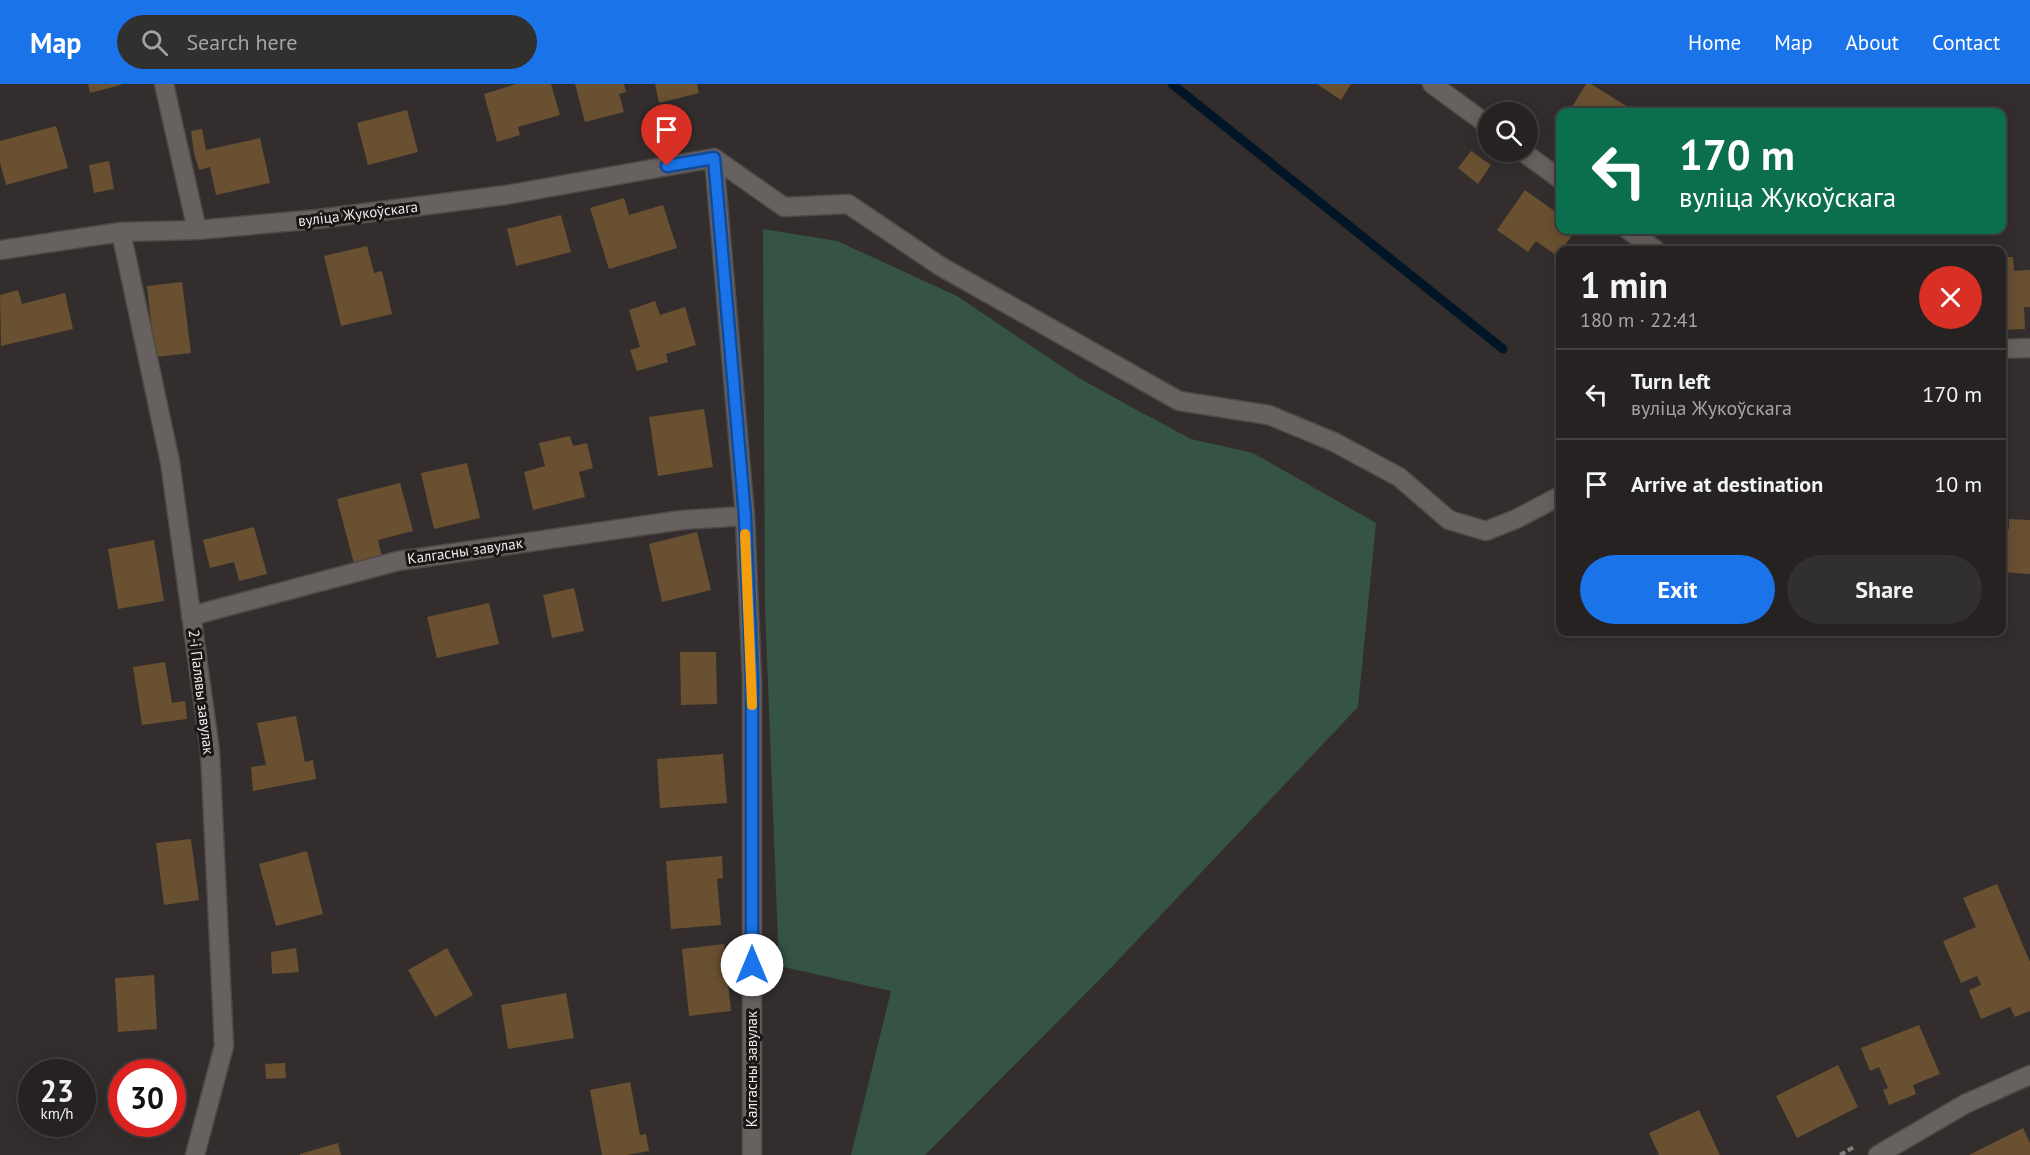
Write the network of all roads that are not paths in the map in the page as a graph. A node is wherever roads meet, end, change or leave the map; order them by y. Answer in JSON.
{"nodes":[{"id":1,"x":164,"y":84,"type":"edge"},
{"id":2,"x":1432,"y":84,"type":"edge"},
{"id":3,"x":1478,"y":118,"type":"edge"},
{"id":4,"x":714,"y":158,"type":"junction"},
{"id":5,"x":1537,"y":162,"type":"edge"},
{"id":6,"x":1556,"y":176,"type":"edge"},
{"id":7,"x":197,"y":230,"type":"junction"},
{"id":8,"x":121,"y":232,"type":"junction"},
{"id":9,"x":1634,"y":234,"type":"edge"},
{"id":10,"x":1650,"y":246,"type":"edge"},
{"id":11,"x":0,"y":250,"type":"edge"},
{"id":12,"x":2030,"y":348,"type":"edge"},
{"id":13,"x":2006,"y":349,"type":"edge"},
{"id":14,"x":1556,"y":498,"type":"edge"},
{"id":15,"x":745,"y":516,"type":"junction"},
{"id":16,"x":191,"y":616,"type":"junction"},
{"id":17,"x":2030,"y":1075,"type":"edge"},
{"id":18,"x":195,"y":1155,"type":"edge"},
{"id":19,"x":752,"y":1155,"type":"edge"},
{"id":20,"x":1878,"y":1155,"type":"edge"}],
"edges":[{"from":1,"to":7,"type":"street"},
{"from":2,"to":3,"type":"street"},
{"from":4,"to":7,"type":"street","name":"вуліца Жукоўскага"},
{"from":4,"to":14,"type":"street"},
{"from":4,"to":15,"type":"street","name":"Калгасны завулак"},
{"from":5,"to":6,"type":"street"},
{"from":7,"to":8,"type":"street","name":"вуліца Жукоўскага"},
{"from":8,"to":11,"type":"street","name":"вуліца Жукоўскага"},
{"from":8,"to":16,"type":"street","name":"2-і Палявы завулак"},
{"from":9,"to":10,"type":"street"},
{"from":12,"to":13,"type":"street"},
{"from":15,"to":16,"type":"street","name":"Калгасны завулак"},
{"from":15,"to":19,"type":"street","name":"Калгасны завулак"},
{"from":16,"to":18,"type":"street","name":"2-і Палявы завулак"},
{"from":17,"to":20,"type":"street"}]}
